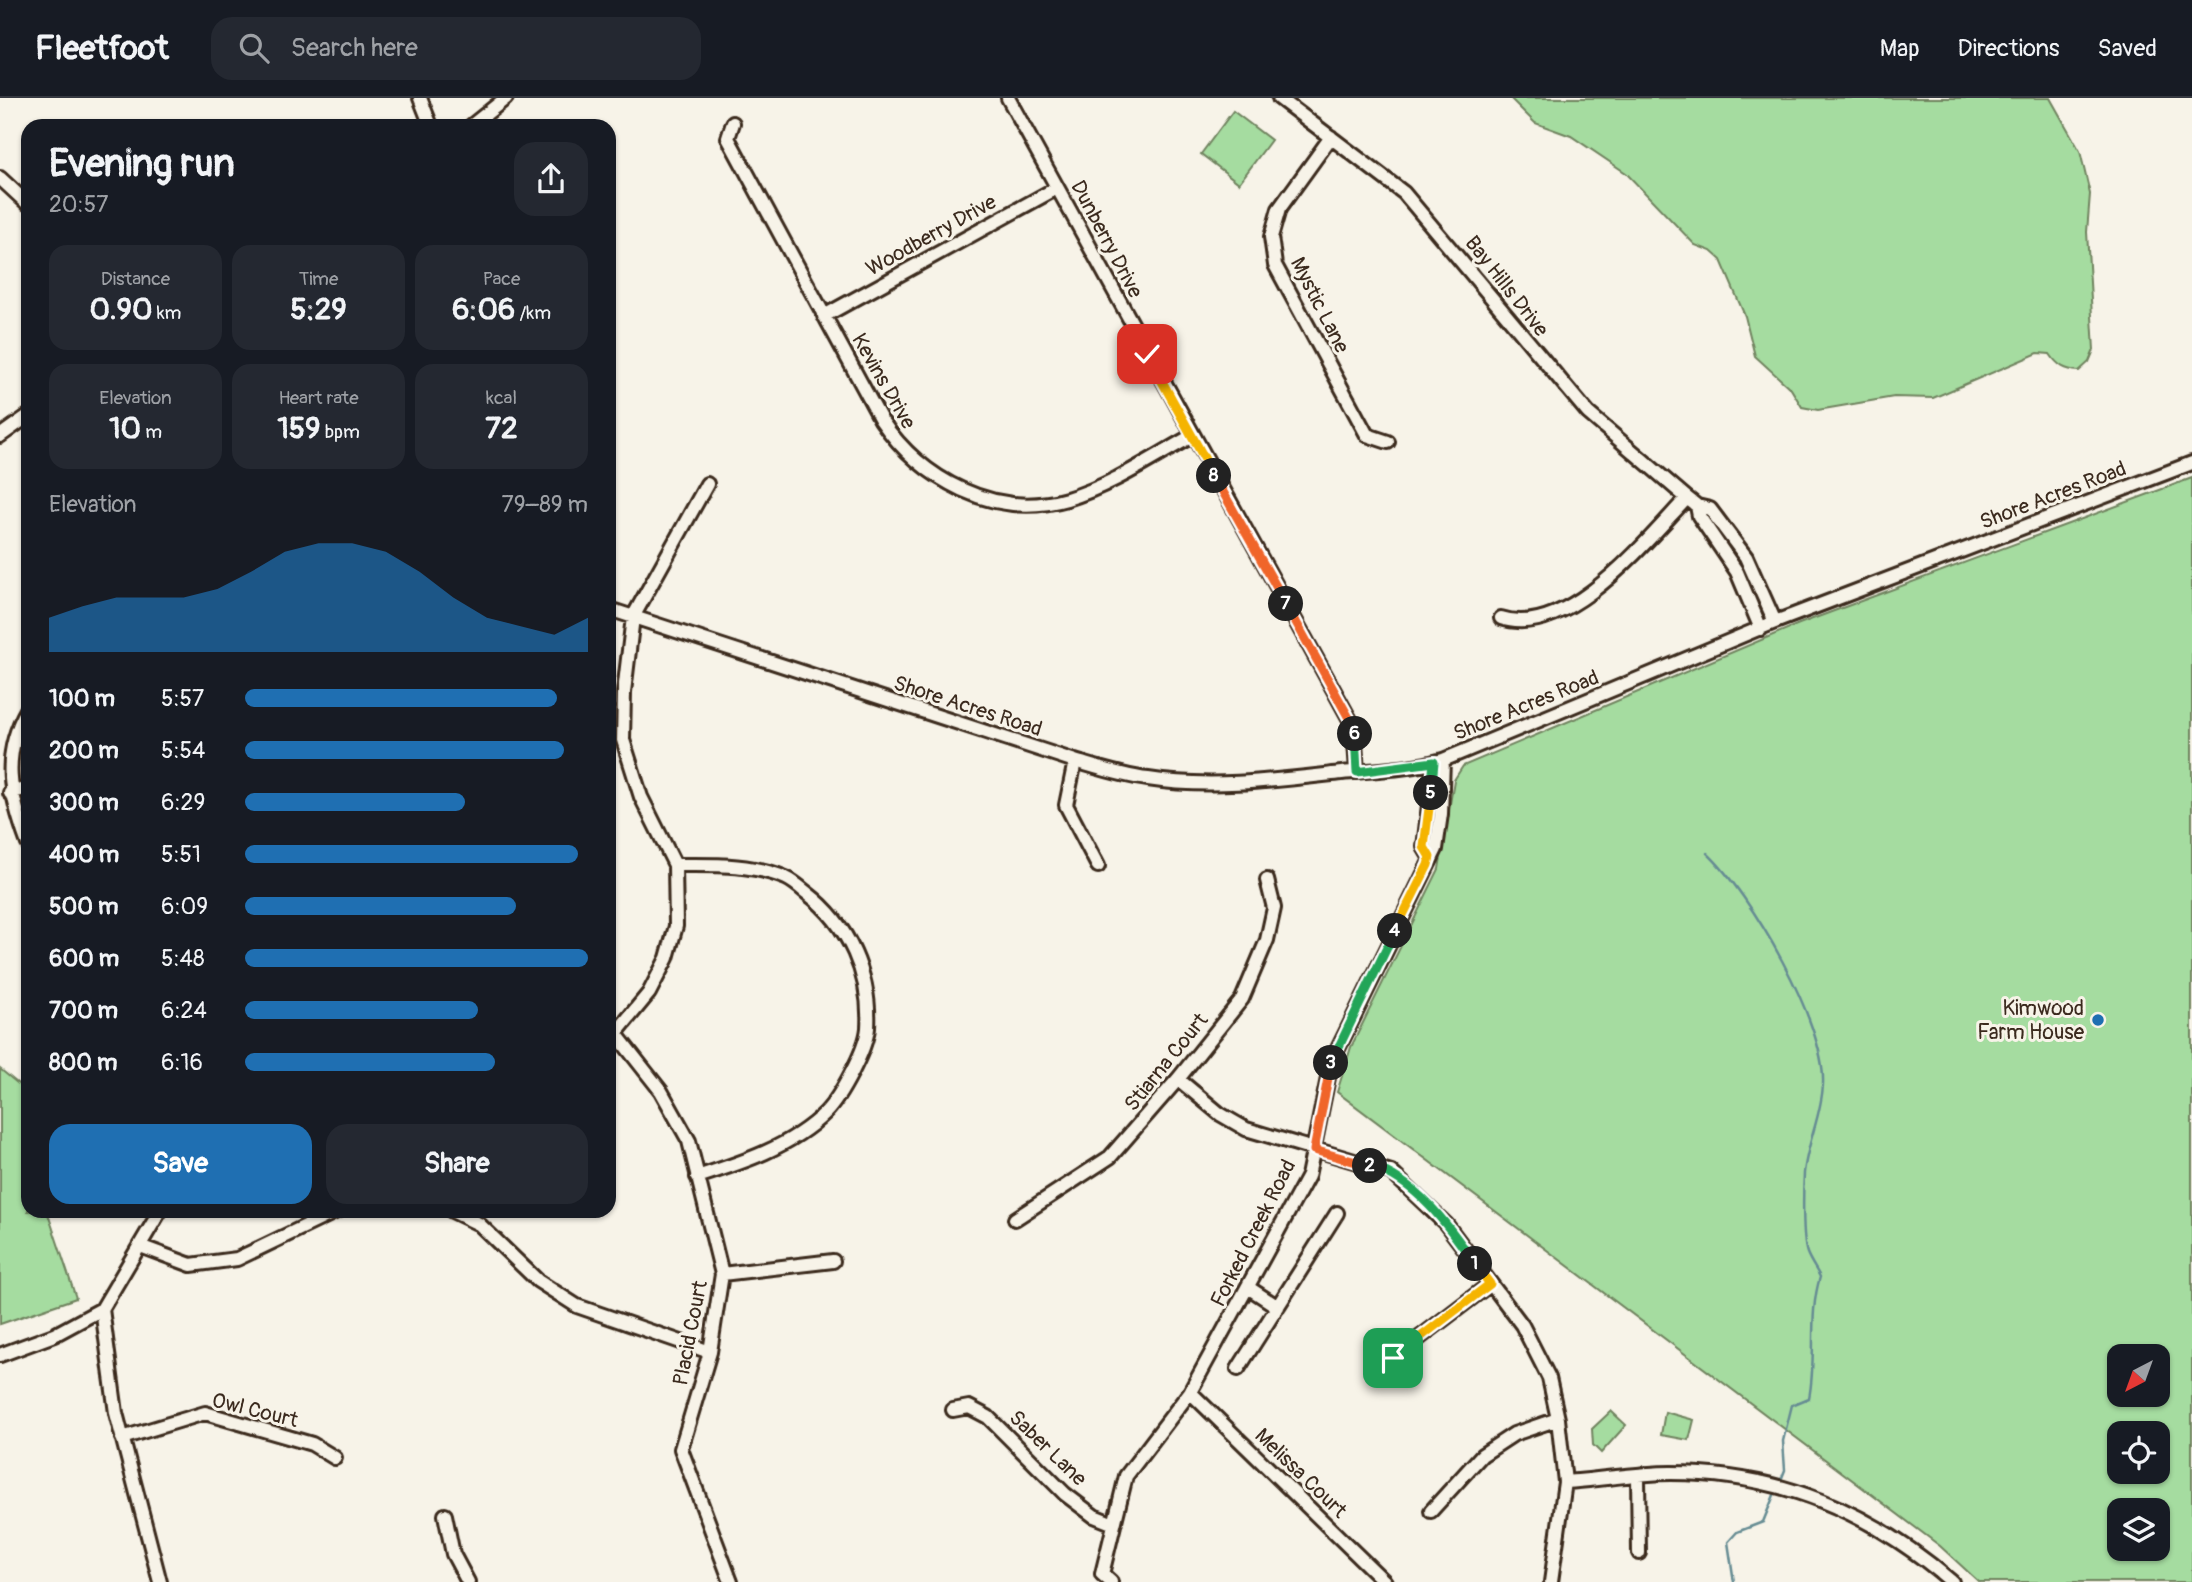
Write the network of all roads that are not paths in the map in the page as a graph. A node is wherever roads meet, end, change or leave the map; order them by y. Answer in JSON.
{"nodes":[{"id":1,"x":420,"y":98,"type":"edge"},
{"id":2,"x":506,"y":98,"type":"edge"},
{"id":3,"x":1008,"y":98,"type":"edge"},
{"id":4,"x":1279,"y":98,"type":"edge"},
{"id":5,"x":428,"y":119,"type":"edge"},
{"id":6,"x":480,"y":119,"type":"edge"},
{"id":7,"x":733,"y":123,"type":"dead end"},
{"id":8,"x":1331,"y":137,"type":"junction"},
{"id":9,"x":0,"y":178,"type":"edge"},
{"id":10,"x":1057,"y":188,"type":"junction"},
{"id":11,"x":21,"y":198,"type":"edge"},
{"id":12,"x":824,"y":316,"type":"junction"},
{"id":13,"x":21,"y":421,"type":"edge"},
{"id":14,"x":0,"y":436,"type":"edge"},
{"id":15,"x":1192,"y":436,"type":"junction"},
{"id":16,"x":1388,"y":442,"type":"dead end"},
{"id":17,"x":2192,"y":463,"type":"edge"},
{"id":18,"x":707,"y":484,"type":"dead end"},
{"id":19,"x":1692,"y":502,"type":"junction"},
{"id":20,"x":616,"y":611,"type":"edge"},
{"id":21,"x":633,"y":617,"type":"junction"},
{"id":22,"x":1501,"y":618,"type":"dead end"},
{"id":23,"x":1775,"y":622,"type":"junction"},
{"id":24,"x":1761,"y":629,"type":"junction"},
{"id":25,"x":21,"y":722,"type":"edge"},
{"id":26,"x":1075,"y":761,"type":"junction"},
{"id":27,"x":1439,"y":761,"type":"junction"},
{"id":28,"x":1357,"y":772,"type":"junction"},
{"id":29,"x":21,"y":790,"type":"edge"},
{"id":30,"x":10,"y":793,"type":"junction"},
{"id":31,"x":21,"y":824,"type":"edge"},
{"id":32,"x":675,"y":865,"type":"junction"},
{"id":33,"x":1098,"y":866,"type":"dead end"},
{"id":34,"x":1267,"y":880,"type":"dead end"},
{"id":35,"x":616,"y":1025,"type":"edge"},
{"id":36,"x":616,"y":1034,"type":"edge"},
{"id":37,"x":1178,"y":1079,"type":"junction"},
{"id":38,"x":1314,"y":1150,"type":"junction"},
{"id":39,"x":697,"y":1177,"type":"junction"},
{"id":40,"x":1337,"y":1213,"type":"dead end"},
{"id":41,"x":156,"y":1218,"type":"edge"},
{"id":42,"x":322,"y":1218,"type":"edge"},
{"id":43,"x":467,"y":1218,"type":"edge"},
{"id":44,"x":1015,"y":1219,"type":"dead end"},
{"id":45,"x":140,"y":1246,"type":"junction"},
{"id":46,"x":833,"y":1261,"type":"dead end"},
{"id":47,"x":722,"y":1274,"type":"junction"},
{"id":48,"x":1490,"y":1284,"type":"junction"},
{"id":49,"x":1249,"y":1288,"type":"junction"},
{"id":50,"x":1278,"y":1307,"type":"junction"},
{"id":51,"x":102,"y":1310,"type":"junction"},
{"id":52,"x":710,"y":1352,"type":"junction"},
{"id":53,"x":0,"y":1355,"type":"edge"},
{"id":54,"x":1393,"y":1358,"type":"dead end"},
{"id":55,"x":1238,"y":1369,"type":"dead end"},
{"id":56,"x":1190,"y":1392,"type":"junction"},
{"id":57,"x":953,"y":1410,"type":"dead end"},
{"id":58,"x":1558,"y":1419,"type":"junction"},
{"id":59,"x":122,"y":1438,"type":"junction"},
{"id":60,"x":335,"y":1458,"type":"dead end"},
{"id":61,"x":1639,"y":1477,"type":"junction"},
{"id":62,"x":1565,"y":1482,"type":"junction"},
{"id":63,"x":1431,"y":1511,"type":"dead end"},
{"id":64,"x":445,"y":1515,"type":"dead end"},
{"id":65,"x":1114,"y":1524,"type":"junction"},
{"id":66,"x":1639,"y":1553,"type":"dead end"},
{"id":67,"x":1107,"y":1578,"type":"edge"},
{"id":68,"x":160,"y":1582,"type":"edge"},
{"id":69,"x":468,"y":1582,"type":"edge"},
{"id":70,"x":731,"y":1582,"type":"edge"},
{"id":71,"x":1385,"y":1582,"type":"edge"},
{"id":72,"x":1551,"y":1582,"type":"edge"},
{"id":73,"x":1952,"y":1582,"type":"edge"}],
"edges":[{"from":1,"to":5,"type":"street"},
{"from":2,"to":6,"type":"street"},
{"from":3,"to":10,"type":"street","name":"Dunberry Drive"},
{"from":4,"to":8,"type":"street","name":"Bay Hills Drive"},
{"from":7,"to":12,"type":"street","name":"Kevins Drive"},
{"from":8,"to":16,"type":"street","name":"Mystic Lane"},
{"from":8,"to":19,"type":"street","name":"Bay Hills Drive"},
{"from":9,"to":11,"type":"street"},
{"from":10,"to":12,"type":"street","name":"Woodberry Drive"},
{"from":10,"to":15,"type":"street","name":"Dunberry Drive"},
{"from":12,"to":15,"type":"street","name":"Kevins Drive"},
{"from":13,"to":14,"type":"street"},
{"from":15,"to":28,"type":"street","name":"Dunberry Drive"},
{"from":17,"to":23,"type":"street","name":"Shore Acres Road"},
{"from":18,"to":21,"type":"street"},
{"from":19,"to":22,"type":"street"},
{"from":19,"to":23,"type":"street","name":"Bay Hills Drive"},
{"from":19,"to":24,"type":"street","name":"Bay Hills Drive"},
{"from":20,"to":21,"type":"street","name":"Shore Acres Road"},
{"from":21,"to":26,"type":"street","name":"Shore Acres Road"},
{"from":21,"to":32,"type":"street"},
{"from":23,"to":24,"type":"street","name":"Shore Acres Road"},
{"from":24,"to":27,"type":"street","name":"Shore Acres Road"},
{"from":25,"to":30,"type":"street"},
{"from":26,"to":28,"type":"street","name":"Shore Acres Road"},
{"from":26,"to":33,"type":"street"},
{"from":27,"to":28,"type":"street","name":"Shore Acres Road"},
{"from":27,"to":38,"type":"street","name":"Forked Creek Road"},
{"from":29,"to":30,"type":"street"},
{"from":30,"to":31,"type":"street"},
{"from":32,"to":35,"type":"street"},
{"from":32,"to":39,"type":"street"},
{"from":34,"to":37,"type":"street","name":"Stiarna Court"},
{"from":36,"to":39,"type":"street","name":"Placid Court"},
{"from":37,"to":38,"type":"street"},
{"from":37,"to":44,"type":"street","name":"Stiarna Court"},
{"from":38,"to":48,"type":"street"},
{"from":38,"to":49,"type":"street","name":"Forked Creek Road"},
{"from":39,"to":47,"type":"street","name":"Placid Court"},
{"from":40,"to":50,"type":"street"},
{"from":41,"to":45,"type":"street"},
{"from":42,"to":45,"type":"street"},
{"from":43,"to":52,"type":"street"},
{"from":45,"to":51,"type":"street"},
{"from":46,"to":47,"type":"street"},
{"from":47,"to":52,"type":"street","name":"Placid Court"},
{"from":48,"to":54,"type":"street"},
{"from":48,"to":58,"type":"street"},
{"from":49,"to":50,"type":"street"},
{"from":49,"to":56,"type":"street","name":"Forked Creek Road"},
{"from":50,"to":55,"type":"street"},
{"from":51,"to":53,"type":"street"},
{"from":51,"to":59,"type":"street"},
{"from":52,"to":70,"type":"street","name":"Placid Court"},
{"from":56,"to":65,"type":"street","name":"Forked Creek Road"},
{"from":56,"to":71,"type":"street","name":"Melissa Court"},
{"from":57,"to":65,"type":"street","name":"Saber Lane"},
{"from":58,"to":62,"type":"street"},
{"from":58,"to":63,"type":"street"},
{"from":59,"to":60,"type":"street","name":"Owl Court"},
{"from":59,"to":68,"type":"street"},
{"from":61,"to":62,"type":"street"},
{"from":61,"to":66,"type":"street"},
{"from":61,"to":73,"type":"street"},
{"from":62,"to":72,"type":"street"},
{"from":64,"to":69,"type":"street"},
{"from":65,"to":67,"type":"street","name":"Forked Creek Road"}]}
